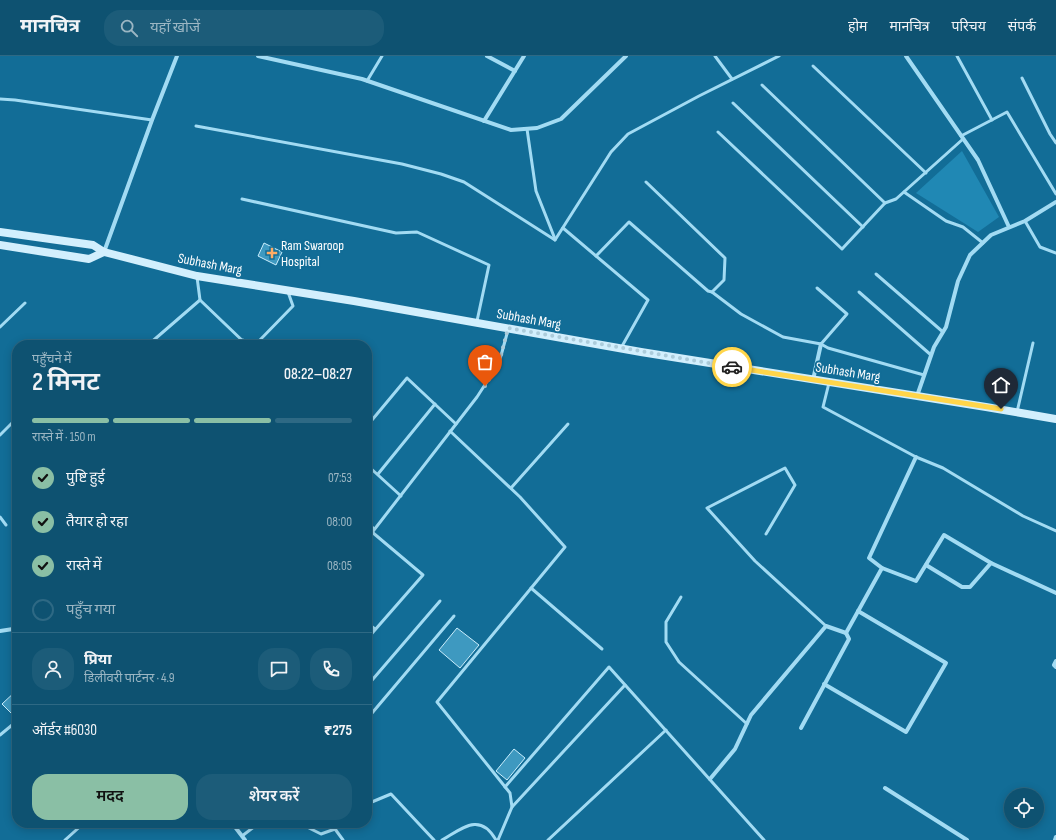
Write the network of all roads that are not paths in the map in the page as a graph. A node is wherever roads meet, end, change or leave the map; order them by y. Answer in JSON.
{"nodes":[{"id":1,"x":177,"y":56,"type":"edge"},
{"id":2,"x":258,"y":56,"type":"edge"},
{"id":3,"x":382,"y":56,"type":"edge"},
{"id":4,"x":487,"y":56,"type":"edge"},
{"id":5,"x":524,"y":56,"type":"edge"},
{"id":6,"x":626,"y":56,"type":"edge"},
{"id":7,"x":715,"y":56,"type":"edge"},
{"id":8,"x":779,"y":56,"type":"edge"},
{"id":9,"x":906,"y":56,"type":"edge"},
{"id":10,"x":957,"y":56,"type":"edge"},
{"id":11,"x":813,"y":66,"type":"dead end"},
{"id":12,"x":515,"y":71,"type":"junction"},
{"id":13,"x":1022,"y":78,"type":"dead end"},
{"id":14,"x":732,"y":80,"type":"junction"},
{"id":15,"x":367,"y":81,"type":"junction"},
{"id":16,"x":762,"y":86,"type":"dead end"},
{"id":17,"x":0,"y":99,"type":"edge"},
{"id":18,"x":733,"y":104,"type":"dead end"},
{"id":19,"x":152,"y":120,"type":"junction"},
{"id":20,"x":992,"y":120,"type":"junction"},
{"id":21,"x":484,"y":121,"type":"junction"},
{"id":22,"x":196,"y":126,"type":"dead end"},
{"id":23,"x":527,"y":129,"type":"junction"},
{"id":24,"x":718,"y":132,"type":"dead end"},
{"id":25,"x":962,"y":137,"type":"junction"},
{"id":26,"x":1056,"y":143,"type":"edge"},
{"id":27,"x":926,"y":173,"type":"junction"},
{"id":28,"x":646,"y":182,"type":"dead end"},
{"id":29,"x":904,"y":192,"type":"junction"},
{"id":30,"x":1056,"y":194,"type":"edge"},
{"id":31,"x":242,"y":199,"type":"dead end"},
{"id":32,"x":1056,"y":202,"type":"edge"},
{"id":33,"x":885,"y":203,"type":"junction"},
{"id":34,"x":1025,"y":221,"type":"junction"},
{"id":35,"x":863,"y":227,"type":"junction"},
{"id":36,"x":1009,"y":227,"type":"junction"},
{"id":37,"x":563,"y":228,"type":"junction"},
{"id":38,"x":0,"y":232,"type":"edge"},
{"id":39,"x":555,"y":240,"type":"junction"},
{"id":40,"x":983,"y":243,"type":"junction"},
{"id":41,"x":0,"y":245,"type":"edge"},
{"id":42,"x":104,"y":252,"type":"junction"},
{"id":43,"x":1056,"y":253,"type":"edge"},
{"id":44,"x":596,"y":256,"type":"junction"},
{"id":45,"x":876,"y":274,"type":"dead end"},
{"id":46,"x":197,"y":276,"type":"junction"},
{"id":47,"x":817,"y":288,"type":"dead end"},
{"id":48,"x":288,"y":291,"type":"junction"},
{"id":49,"x":712,"y":292,"type":"junction"},
{"id":50,"x":859,"y":292,"type":"dead end"},
{"id":51,"x":200,"y":300,"type":"junction"},
{"id":52,"x":25,"y":303,"type":"dead end"},
{"id":53,"x":476,"y":323,"type":"junction"},
{"id":54,"x":0,"y":327,"type":"edge"},
{"id":55,"x":508,"y":328,"type":"junction"},
{"id":56,"x":943,"y":332,"type":"junction"},
{"id":57,"x":154,"y":340,"type":"edge"},
{"id":58,"x":243,"y":340,"type":"edge"},
{"id":59,"x":260,"y":340,"type":"edge"},
{"id":60,"x":1033,"y":343,"type":"dead end"},
{"id":61,"x":821,"y":344,"type":"junction"},
{"id":62,"x":621,"y":348,"type":"junction"},
{"id":63,"x":931,"y":355,"type":"junction"},
{"id":64,"x":924,"y":375,"type":"junction"},
{"id":65,"x":813,"y":380,"type":"junction"},
{"id":66,"x":829,"y":382,"type":"junction"},
{"id":67,"x":917,"y":396,"type":"junction"},
{"id":68,"x":435,"y":404,"type":"junction"},
{"id":69,"x":1017,"y":412,"type":"junction"},
{"id":70,"x":1056,"y":419,"type":"edge"},
{"id":71,"x":372,"y":420,"type":"edge"},
{"id":72,"x":12,"y":423,"type":"edge"},
{"id":73,"x":456,"y":424,"type":"junction"},
{"id":74,"x":568,"y":424,"type":"dead end"},
{"id":75,"x":450,"y":431,"type":"junction"},
{"id":76,"x":0,"y":435,"type":"edge"},
{"id":77,"x":916,"y":457,"type":"junction"},
{"id":78,"x":372,"y":469,"type":"edge"},
{"id":79,"x":378,"y":474,"type":"junction"},
{"id":80,"x":511,"y":488,"type":"junction"},
{"id":81,"x":401,"y":496,"type":"junction"},
{"id":82,"x":0,"y":518,"type":"edge"},
{"id":83,"x":6,"y":525,"type":"dead end"},
{"id":84,"x":1056,"y":530,"type":"edge"},
{"id":85,"x":373,"y":531,"type":"joint"},
{"id":86,"x":766,"y":534,"type":"dead end"},
{"id":87,"x":991,"y":562,"type":"junction"},
{"id":88,"x":926,"y":565,"type":"junction"},
{"id":89,"x":882,"y":568,"type":"junction"},
{"id":90,"x":531,"y":588,"type":"junction"},
{"id":91,"x":1056,"y":593,"type":"edge"},
{"id":92,"x":681,"y":597,"type":"dead end"},
{"id":93,"x":440,"y":601,"type":"dead end"},
{"id":94,"x":858,"y":611,"type":"junction"},
{"id":95,"x":454,"y":616,"type":"dead end"},
{"id":96,"x":826,"y":626,"type":"junction"},
{"id":97,"x":372,"y":627,"type":"edge"},
{"id":98,"x":12,"y":629,"type":"edge"},
{"id":99,"x":375,"y":630,"type":"junction"},
{"id":100,"x":0,"y":631,"type":"edge"},
{"id":101,"x":372,"y":633,"type":"edge"},
{"id":102,"x":846,"y":633,"type":"junction"},
{"id":103,"x":602,"y":649,"type":"dead end"},
{"id":104,"x":1056,"y":661,"type":"edge"},
{"id":105,"x":1056,"y":667,"type":"edge"},
{"id":106,"x":372,"y":680,"type":"edge"},
{"id":107,"x":824,"y":684,"type":"junction"},
{"id":108,"x":626,"y":685,"type":"junction"},
{"id":109,"x":372,"y":713,"type":"edge"},
{"id":110,"x":747,"y":724,"type":"junction"},
{"id":111,"x":12,"y":725,"type":"edge"},
{"id":112,"x":801,"y":728,"type":"dead end"},
{"id":113,"x":666,"y":730,"type":"junction"},
{"id":114,"x":0,"y":735,"type":"edge"},
{"id":115,"x":710,"y":779,"type":"junction"},
{"id":116,"x":505,"y":787,"type":"junction"},
{"id":117,"x":885,"y":788,"type":"dead end"},
{"id":118,"x":372,"y":802,"type":"edge"},
{"id":119,"x":512,"y":807,"type":"junction"},
{"id":120,"x":78,"y":828,"type":"edge"},
{"id":121,"x":236,"y":828,"type":"edge"},
{"id":122,"x":252,"y":828,"type":"edge"},
{"id":123,"x":309,"y":828,"type":"edge"},
{"id":124,"x":335,"y":829,"type":"joint"},
{"id":125,"x":242,"y":836,"type":"junction"},
{"id":126,"x":65,"y":840,"type":"edge"},
{"id":127,"x":245,"y":840,"type":"edge"},
{"id":128,"x":343,"y":840,"type":"edge"},
{"id":129,"x":434,"y":840,"type":"edge"},
{"id":130,"x":442,"y":840,"type":"edge"},
{"id":131,"x":497,"y":840,"type":"edge"},
{"id":132,"x":548,"y":840,"type":"edge"},
{"id":133,"x":764,"y":840,"type":"edge"},
{"id":134,"x":967,"y":840,"type":"edge"}],
"edges":[{"from":1,"to":19,"type":"street"},
{"from":2,"to":15,"type":"street"},
{"from":3,"to":15,"type":"lane"},
{"from":4,"to":12,"type":"street"},
{"from":5,"to":12,"type":"street"},
{"from":6,"to":23,"type":"street"},
{"from":7,"to":14,"type":"lane"},
{"from":8,"to":14,"type":"lane"},
{"from":9,"to":25,"type":"street"},
{"from":10,"to":20,"type":"lane"},
{"from":11,"to":27,"type":"lane"},
{"from":12,"to":21,"type":"street"},
{"from":13,"to":26,"type":"lane"},
{"from":14,"to":37,"type":"lane"},
{"from":15,"to":21,"type":"street"},
{"from":16,"to":33,"type":"lane"},
{"from":17,"to":19,"type":"lane"},
{"from":18,"to":35,"type":"lane"},
{"from":19,"to":42,"type":"street"},
{"from":20,"to":25,"type":"lane"},
{"from":20,"to":30,"type":"lane"},
{"from":21,"to":23,"type":"street"},
{"from":22,"to":39,"type":"lane"},
{"from":23,"to":39,"type":"lane"},
{"from":24,"to":35,"type":"lane"},
{"from":25,"to":27,"type":"lane"},
{"from":25,"to":36,"type":"street"},
{"from":27,"to":29,"type":"lane"},
{"from":28,"to":49,"type":"lane"},
{"from":29,"to":33,"type":"lane"},
{"from":29,"to":40,"type":"lane"},
{"from":31,"to":53,"type":"lane"},
{"from":32,"to":34,"type":"street"},
{"from":33,"to":35,"type":"lane"},
{"from":34,"to":36,"type":"street"},
{"from":34,"to":43,"type":"lane"},
{"from":36,"to":40,"type":"street"},
{"from":37,"to":39,"type":"lane"},
{"from":37,"to":44,"type":"lane"},
{"from":38,"to":42,"type":"main road","name":"Subhash Marg"},
{"from":40,"to":56,"type":"street"},
{"from":41,"to":42,"type":"main road"},
{"from":42,"to":46,"type":"main road","name":"Subhash Marg"},
{"from":44,"to":49,"type":"lane"},
{"from":44,"to":62,"type":"lane"},
{"from":45,"to":56,"type":"lane"},
{"from":46,"to":48,"type":"main road","name":"Subhash Marg"},
{"from":46,"to":51,"type":"lane"},
{"from":47,"to":61,"type":"lane"},
{"from":48,"to":53,"type":"main road","name":"Subhash Marg"},
{"from":48,"to":59,"type":"lane"},
{"from":49,"to":61,"type":"lane"},
{"from":50,"to":63,"type":"lane"},
{"from":51,"to":57,"type":"lane"},
{"from":51,"to":58,"type":"lane"},
{"from":52,"to":54,"type":"lane"},
{"from":53,"to":55,"type":"main road","name":"Subhash Marg"},
{"from":55,"to":62,"type":"main road","name":"Subhash Marg"},
{"from":55,"to":73,"type":"lane"},
{"from":56,"to":63,"type":"street"},
{"from":60,"to":69,"type":"lane"},
{"from":61,"to":64,"type":"lane"},
{"from":61,"to":65,"type":"street"},
{"from":62,"to":65,"type":"main road","name":"Subhash Marg"},
{"from":63,"to":64,"type":"street"},
{"from":64,"to":67,"type":"street"},
{"from":65,"to":66,"type":"main road","name":"Subhash Marg"},
{"from":66,"to":67,"type":"main road","name":"Subhash Marg"},
{"from":66,"to":77,"type":"lane"},
{"from":67,"to":69,"type":"main road","name":"Subhash Marg"},
{"from":68,"to":71,"type":"lane"},
{"from":68,"to":73,"type":"lane"},
{"from":68,"to":79,"type":"lane"},
{"from":69,"to":70,"type":"main road","name":"Subhash Marg"},
{"from":72,"to":76,"type":"lane"},
{"from":73,"to":75,"type":"lane"},
{"from":74,"to":80,"type":"lane"},
{"from":75,"to":80,"type":"lane"},
{"from":75,"to":81,"type":"lane"},
{"from":77,"to":84,"type":"lane"},
{"from":77,"to":89,"type":"street"},
{"from":78,"to":79,"type":"lane"},
{"from":79,"to":81,"type":"lane"},
{"from":80,"to":90,"type":"lane"},
{"from":81,"to":85,"type":"lane"},
{"from":82,"to":83,"type":"lane"},
{"from":85,"to":99,"type":"lane"},
{"from":86,"to":96,"type":"lane"},
{"from":87,"to":88,"type":"street"},
{"from":87,"to":88,"type":"street"},
{"from":87,"to":91,"type":"street"},
{"from":88,"to":89,"type":"street"},
{"from":89,"to":94,"type":"street"},
{"from":90,"to":103,"type":"lane"},
{"from":90,"to":116,"type":"lane"},
{"from":92,"to":110,"type":"lane"},
{"from":93,"to":106,"type":"lane"},
{"from":94,"to":102,"type":"street"},
{"from":94,"to":107,"type":"street"},
{"from":95,"to":109,"type":"lane"},
{"from":96,"to":102,"type":"street"},
{"from":96,"to":110,"type":"street"},
{"from":97,"to":99,"type":"lane"},
{"from":98,"to":100,"type":"street"},
{"from":99,"to":101,"type":"lane"},
{"from":102,"to":107,"type":"street"},
{"from":104,"to":105,"type":"street"},
{"from":107,"to":112,"type":"street"},
{"from":108,"to":113,"type":"lane"},
{"from":108,"to":116,"type":"lane"},
{"from":108,"to":119,"type":"lane"},
{"from":110,"to":115,"type":"street"},
{"from":111,"to":114,"type":"lane"},
{"from":113,"to":115,"type":"lane"},
{"from":113,"to":132,"type":"lane"},
{"from":115,"to":133,"type":"lane"},
{"from":116,"to":119,"type":"lane"},
{"from":117,"to":134,"type":"street"},
{"from":118,"to":129,"type":"lane"},
{"from":119,"to":131,"type":"lane"},
{"from":120,"to":126,"type":"lane"},
{"from":121,"to":125,"type":"street"},
{"from":122,"to":125,"type":"lane"},
{"from":123,"to":124,"type":"lane"},
{"from":124,"to":128,"type":"lane"},
{"from":125,"to":127,"type":"street"},
{"from":130,"to":131,"type":"lane"}]}
